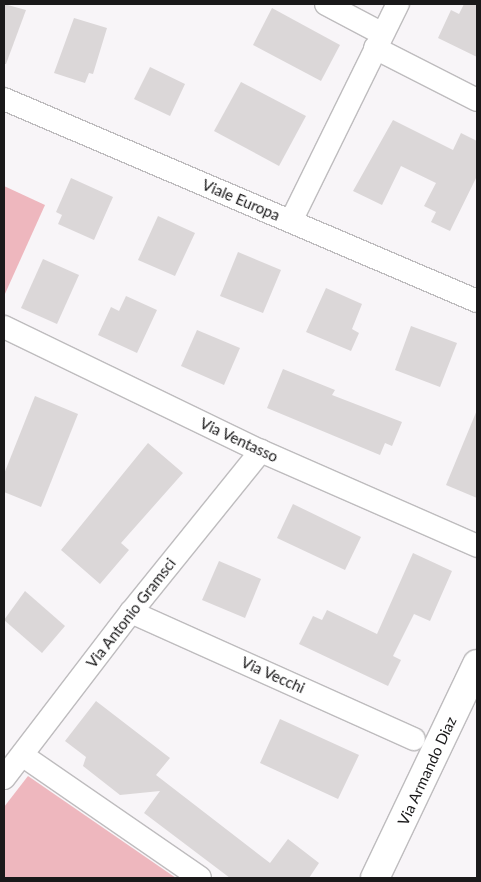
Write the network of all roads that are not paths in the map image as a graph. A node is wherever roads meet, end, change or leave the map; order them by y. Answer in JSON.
{"nodes":[{"id":1,"x":326,"y":4,"type":"edge"},
{"id":2,"x":398,"y":4,"type":"edge"},
{"id":3,"x":378,"y":40,"type":"junction"},
{"id":4,"x":4,"y":99,"type":"edge"},
{"id":5,"x":477,"y":100,"type":"edge"},
{"id":6,"x":290,"y":220,"type":"junction"},
{"id":7,"x":477,"y":301,"type":"edge"},
{"id":8,"x":4,"y":327,"type":"edge"},
{"id":9,"x":262,"y":451,"type":"junction"},
{"id":10,"x":477,"y":546,"type":"edge"},
{"id":11,"x":131,"y":612,"type":"junction"},
{"id":12,"x":476,"y":671,"type":"edge"},
{"id":13,"x":414,"y":739,"type":"dead end"},
{"id":14,"x":22,"y":755,"type":"junction"},
{"id":15,"x":4,"y":778,"type":"edge"},
{"id":16,"x":200,"y":878,"type":"edge"},
{"id":17,"x":376,"y":878,"type":"edge"}],
"edges":[{"from":1,"to":3,"type":"street"},
{"from":2,"to":3,"type":"street"},
{"from":3,"to":5,"type":"street"},
{"from":3,"to":6,"type":"street"},
{"from":4,"to":6,"type":"street","name":"Viale Europa"},
{"from":6,"to":7,"type":"street","name":"Viale Europa"},
{"from":8,"to":9,"type":"street","name":"Via Ventasso"},
{"from":9,"to":10,"type":"street","name":"Via Ventasso"},
{"from":9,"to":11,"type":"street","name":"Via Antonio Gramsci"},
{"from":11,"to":13,"type":"street","name":"Via Vecchi"},
{"from":11,"to":14,"type":"street","name":"Via Antonio Gramsci"},
{"from":12,"to":17,"type":"street","name":"Via Armando Diaz"},
{"from":14,"to":15,"type":"street","name":"Via Antonio Gramsci"},
{"from":14,"to":16,"type":"street"}]}
